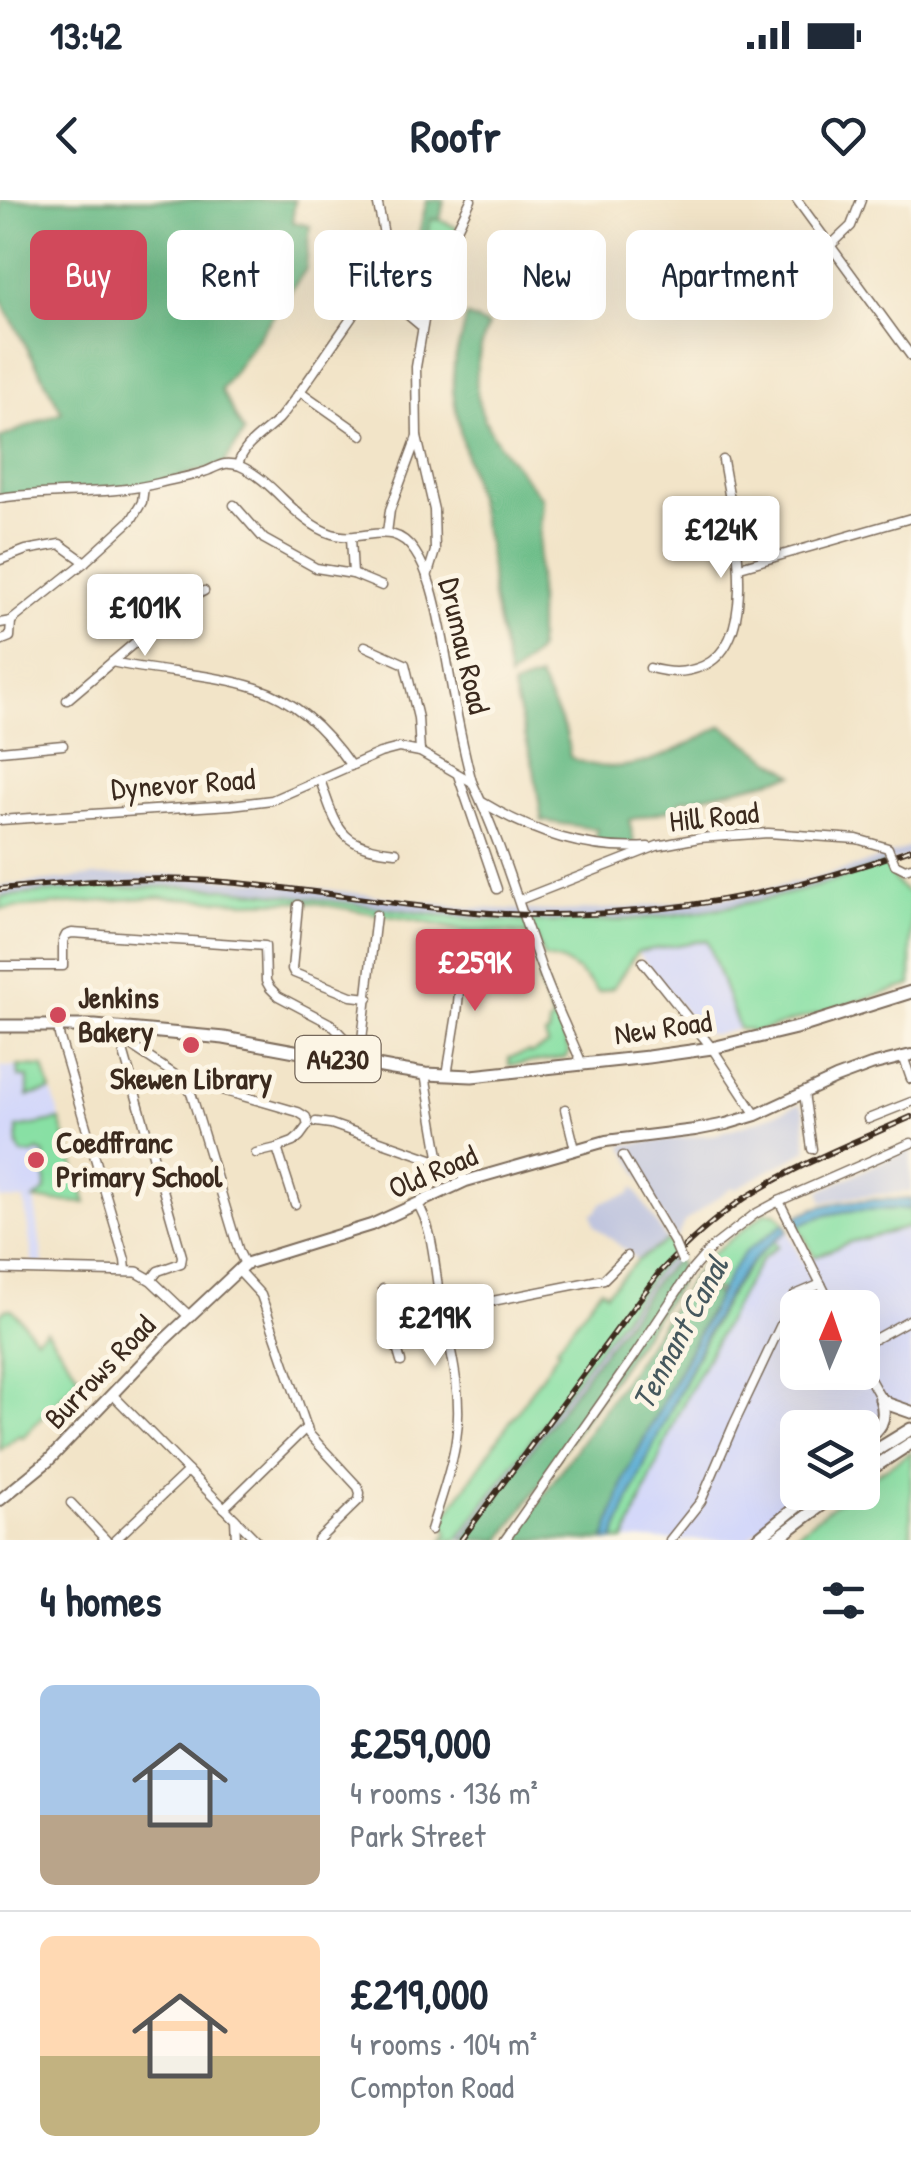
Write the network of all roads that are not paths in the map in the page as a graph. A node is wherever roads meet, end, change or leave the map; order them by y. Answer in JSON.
{"nodes":[{"id":1,"x":377,"y":200,"type":"edge"},
{"id":2,"x":471,"y":200,"type":"edge"},
{"id":3,"x":798,"y":200,"type":"edge"},
{"id":4,"x":861,"y":200,"type":"edge"},
{"id":5,"x":382,"y":230,"type":"edge"},
{"id":6,"x":819,"y":230,"type":"edge"},
{"id":7,"x":833,"y":243,"type":"edge"},
{"id":8,"x":833,"y":250,"type":"edge"},
{"id":9,"x":350,"y":320,"type":"edge"},
{"id":10,"x":414,"y":320,"type":"edge"},
{"id":11,"x":421,"y":326,"type":"junction"},
{"id":12,"x":909,"y":349,"type":"edge"},
{"id":13,"x":301,"y":392,"type":"junction"},
{"id":14,"x":362,"y":435,"type":"dead end"},
{"id":15,"x":416,"y":437,"type":"junction"},
{"id":16,"x":724,"y":460,"type":"dead end"},
{"id":17,"x":238,"y":465,"type":"junction"},
{"id":18,"x":144,"y":487,"type":"junction"},
{"id":19,"x":0,"y":498,"type":"edge"},
{"id":20,"x":234,"y":505,"type":"dead end"},
{"id":21,"x":911,"y":518,"type":"edge"},
{"id":22,"x":387,"y":533,"type":"junction"},
{"id":23,"x":351,"y":537,"type":"junction"},
{"id":24,"x":0,"y":560,"type":"edge"},
{"id":25,"x":85,"y":562,"type":"junction"},
{"id":26,"x":740,"y":567,"type":"junction"},
{"id":27,"x":354,"y":574,"type":"junction"},
{"id":28,"x":427,"y":577,"type":"junction"},
{"id":29,"x":382,"y":586,"type":"dead end"},
{"id":30,"x":204,"y":590,"type":"dead end"},
{"id":31,"x":11,"y":621,"type":"junction"},
{"id":32,"x":0,"y":623,"type":"edge"},
{"id":33,"x":0,"y":641,"type":"edge"},
{"id":34,"x":366,"y":646,"type":"dead end"},
{"id":35,"x":112,"y":662,"type":"junction"},
{"id":36,"x":650,"y":668,"type":"dead end"},
{"id":37,"x":67,"y":700,"type":"dead end"},
{"id":38,"x":63,"y":745,"type":"dead end"},
{"id":39,"x":0,"y":751,"type":"edge"},
{"id":40,"x":420,"y":752,"type":"junction"},
{"id":41,"x":351,"y":766,"type":"junction"},
{"id":42,"x":458,"y":775,"type":"junction"},
{"id":43,"x":320,"y":780,"type":"junction"},
{"id":44,"x":472,"y":782,"type":"junction"},
{"id":45,"x":482,"y":802,"type":"junction"},
{"id":46,"x":0,"y":820,"type":"edge"},
{"id":47,"x":657,"y":846,"type":"junction"},
{"id":48,"x":396,"y":852,"type":"dead end"},
{"id":49,"x":911,"y":867,"type":"edge"},
{"id":50,"x":497,"y":889,"type":"dead end"},
{"id":51,"x":519,"y":900,"type":"junction"},
{"id":52,"x":298,"y":904,"type":"dead end"},
{"id":53,"x":376,"y":915,"type":"dead end"},
{"id":54,"x":462,"y":948,"type":"dead end"},
{"id":55,"x":643,"y":962,"type":"dead end"},
{"id":56,"x":0,"y":966,"type":"edge"},
{"id":57,"x":911,"y":992,"type":"edge"},
{"id":58,"x":368,"y":998,"type":"junction"},
{"id":59,"x":0,"y":1026,"type":"edge"},
{"id":60,"x":59,"y":1026,"type":"junction"},
{"id":61,"x":95,"y":1026,"type":"junction"},
{"id":62,"x":124,"y":1041,"type":"junction"},
{"id":63,"x":712,"y":1048,"type":"junction"},
{"id":64,"x":907,"y":1056,"type":"edge"},
{"id":65,"x":360,"y":1060,"type":"junction"},
{"id":66,"x":582,"y":1064,"type":"junction"},
{"id":67,"x":425,"y":1074,"type":"junction"},
{"id":68,"x":447,"y":1075,"type":"junction"},
{"id":69,"x":911,"y":1079,"type":"edge"},
{"id":70,"x":186,"y":1082,"type":"junction"},
{"id":71,"x":804,"y":1093,"type":"junction"},
{"id":72,"x":911,"y":1102,"type":"edge"},
{"id":73,"x":565,"y":1110,"type":"dead end"},
{"id":74,"x":756,"y":1114,"type":"junction"},
{"id":75,"x":868,"y":1119,"type":"dead end"},
{"id":76,"x":316,"y":1122,"type":"dead end"},
{"id":77,"x":911,"y":1143,"type":"edge"},
{"id":78,"x":277,"y":1148,"type":"junction"},
{"id":79,"x":575,"y":1149,"type":"junction"},
{"id":80,"x":812,"y":1149,"type":"dead end"},
{"id":81,"x":256,"y":1154,"type":"dead end"},
{"id":82,"x":622,"y":1156,"type":"dead end"},
{"id":83,"x":440,"y":1162,"type":"junction"},
{"id":84,"x":466,"y":1181,"type":"junction"},
{"id":85,"x":779,"y":1201,"type":"junction"},
{"id":86,"x":417,"y":1203,"type":"junction"},
{"id":87,"x":295,"y":1204,"type":"dead end"},
{"id":88,"x":627,"y":1256,"type":"dead end"},
{"id":89,"x":242,"y":1267,"type":"junction"},
{"id":90,"x":0,"y":1269,"type":"edge"},
{"id":91,"x":126,"y":1270,"type":"junction"},
{"id":92,"x":690,"y":1272,"type":"junction"},
{"id":93,"x":151,"y":1280,"type":"junction"},
{"id":94,"x":821,"y":1284,"type":"junction"},
{"id":95,"x":383,"y":1289,"type":"dead end"},
{"id":96,"x":824,"y":1290,"type":"edge"},
{"id":97,"x":439,"y":1294,"type":"junction"},
{"id":98,"x":386,"y":1303,"type":"junction"},
{"id":99,"x":442,"y":1311,"type":"junction"},
{"id":100,"x":190,"y":1316,"type":"junction"},
{"id":101,"x":911,"y":1319,"type":"edge"},
{"id":102,"x":880,"y":1336,"type":"edge"},
{"id":103,"x":401,"y":1362,"type":"dead end"},
{"id":104,"x":876,"y":1390,"type":"edge"},
{"id":105,"x":112,"y":1395,"type":"junction"},
{"id":106,"x":881,"y":1399,"type":"junction"},
{"id":107,"x":911,"y":1412,"type":"edge"},
{"id":108,"x":880,"y":1426,"type":"edge"},
{"id":109,"x":308,"y":1427,"type":"junction"},
{"id":110,"x":911,"y":1428,"type":"edge"},
{"id":111,"x":911,"y":1444,"type":"edge"},
{"id":112,"x":880,"y":1448,"type":"edge"},
{"id":113,"x":880,"y":1464,"type":"edge"},
{"id":114,"x":188,"y":1471,"type":"junction"},
{"id":115,"x":0,"y":1500,"type":"edge"},
{"id":116,"x":71,"y":1503,"type":"dead end"},
{"id":117,"x":224,"y":1508,"type":"junction"},
{"id":118,"x":792,"y":1510,"type":"edge"},
{"id":119,"x":815,"y":1510,"type":"edge"},
{"id":120,"x":235,"y":1519,"type":"junction"},
{"id":121,"x":431,"y":1530,"type":"dead end"},
{"id":122,"x":106,"y":1540,"type":"edge"},
{"id":123,"x":115,"y":1540,"type":"edge"},
{"id":124,"x":236,"y":1540,"type":"edge"},
{"id":125,"x":256,"y":1540,"type":"edge"},
{"id":126,"x":318,"y":1540,"type":"edge"},
{"id":127,"x":505,"y":1540,"type":"edge"},
{"id":128,"x":670,"y":1540,"type":"edge"},
{"id":129,"x":756,"y":1540,"type":"edge"},
{"id":130,"x":775,"y":1540,"type":"edge"}],
"edges":[{"from":1,"to":5,"type":"street"},
{"from":2,"to":11,"type":"street"},
{"from":3,"to":6,"type":"street"},
{"from":4,"to":7,"type":"street"},
{"from":8,"to":12,"type":"street"},
{"from":9,"to":13,"type":"street"},
{"from":10,"to":11,"type":"street"},
{"from":11,"to":15,"type":"street"},
{"from":13,"to":14,"type":"street"},
{"from":13,"to":17,"type":"street"},
{"from":15,"to":22,"type":"street"},
{"from":15,"to":28,"type":"street"},
{"from":16,"to":26,"type":"street"},
{"from":17,"to":18,"type":"street"},
{"from":17,"to":23,"type":"street"},
{"from":18,"to":19,"type":"street"},
{"from":18,"to":25,"type":"street"},
{"from":20,"to":27,"type":"street"},
{"from":21,"to":26,"type":"street"},
{"from":22,"to":23,"type":"street"},
{"from":22,"to":28,"type":"street","name":"Drumau Road"},
{"from":23,"to":27,"type":"street"},
{"from":24,"to":25,"type":"street"},
{"from":25,"to":31,"type":"street"},
{"from":26,"to":36,"type":"street"},
{"from":27,"to":29,"type":"street"},
{"from":28,"to":44,"type":"street","name":"Drumau Road"},
{"from":30,"to":35,"type":"street"},
{"from":31,"to":32,"type":"street"},
{"from":31,"to":33,"type":"street"},
{"from":34,"to":40,"type":"street"},
{"from":35,"to":37,"type":"street"},
{"from":35,"to":41,"type":"street"},
{"from":38,"to":39,"type":"street"},
{"from":40,"to":41,"type":"street","name":"Dynevor Road"},
{"from":40,"to":42,"type":"street"},
{"from":41,"to":43,"type":"street","name":"Dynevor Road"},
{"from":42,"to":44,"type":"street"},
{"from":42,"to":50,"type":"street"},
{"from":43,"to":46,"type":"street","name":"Dynevor Road"},
{"from":43,"to":48,"type":"street"},
{"from":44,"to":45,"type":"street","name":"Drumau Road"},
{"from":45,"to":47,"type":"street"},
{"from":45,"to":51,"type":"street","name":"Drumau Road"},
{"from":47,"to":49,"type":"street","name":"Hill Road","bridge":true},
{"from":47,"to":51,"type":"street","name":"Hill Road"},
{"from":51,"to":66,"type":"street","name":"Drumau Road"},
{"from":52,"to":58,"type":"street"},
{"from":53,"to":58,"type":"street"},
{"from":54,"to":68,"type":"street"},
{"from":55,"to":63,"type":"street"},
{"from":56,"to":65,"type":"street"},
{"from":57,"to":63,"type":"main road","name":"New Road","number":"A4230"},
{"from":58,"to":65,"type":"street"},
{"from":59,"to":60,"type":"main road","name":"New Road","number":"A4230"},
{"from":60,"to":61,"type":"main road","name":"New Road","number":"A4230"},
{"from":60,"to":91,"type":"street"},
{"from":61,"to":62,"type":"street"},
{"from":61,"to":65,"type":"main road","name":"New Road","number":"A4230"},
{"from":62,"to":70,"type":"street"},
{"from":62,"to":93,"type":"street"},
{"from":63,"to":66,"type":"main road","name":"New Road","number":"A4230"},
{"from":63,"to":74,"type":"street"},
{"from":64,"to":69,"type":"street"},
{"from":64,"to":71,"type":"main road","name":"Old Road"},
{"from":65,"to":67,"type":"main road","name":"New Road","number":"A4230"},
{"from":66,"to":68,"type":"main road","name":"New Road","number":"A4230"},
{"from":67,"to":68,"type":"main road","name":"New Road","number":"A4230"},
{"from":67,"to":83,"type":"street"},
{"from":70,"to":78,"type":"street"},
{"from":70,"to":89,"type":"street"},
{"from":71,"to":74,"type":"main road","name":"Old Road"},
{"from":71,"to":80,"type":"street"},
{"from":72,"to":75,"type":"street"},
{"from":73,"to":79,"type":"street"},
{"from":74,"to":79,"type":"main road","name":"Old Road"},
{"from":76,"to":83,"type":"street"},
{"from":77,"to":85,"type":"street"},
{"from":78,"to":81,"type":"street"},
{"from":78,"to":87,"type":"street"},
{"from":79,"to":84,"type":"main road","name":"Old Road"},
{"from":82,"to":92,"type":"street","bridge":true},
{"from":83,"to":84,"type":"street"},
{"from":84,"to":86,"type":"main road","name":"Old Road"},
{"from":85,"to":92,"type":"street"},
{"from":85,"to":94,"type":"street"},
{"from":86,"to":89,"type":"main road","name":"Old Road"},
{"from":86,"to":97,"type":"street"},
{"from":88,"to":99,"type":"street"},
{"from":89,"to":100,"type":"main road","name":"Old Road"},
{"from":89,"to":109,"type":"street"},
{"from":90,"to":91,"type":"street"},
{"from":91,"to":93,"type":"street"},
{"from":92,"to":127,"type":"street"},
{"from":93,"to":100,"type":"street"},
{"from":94,"to":96,"type":"street"},
{"from":94,"to":128,"type":"street"},
{"from":95,"to":98,"type":"street"},
{"from":97,"to":98,"type":"street"},
{"from":97,"to":99,"type":"street"},
{"from":98,"to":103,"type":"street"},
{"from":99,"to":121,"type":"street"},
{"from":100,"to":105,"type":"main road","name":"Burrows Road"},
{"from":101,"to":102,"type":"street"},
{"from":104,"to":106,"type":"street"},
{"from":105,"to":114,"type":"street"},
{"from":105,"to":115,"type":"main road","name":"Burrows Road"},
{"from":106,"to":107,"type":"main road"},
{"from":106,"to":108,"type":"main road"},
{"from":109,"to":117,"type":"street"},
{"from":109,"to":126,"type":"street"},
{"from":110,"to":112,"type":"main road"},
{"from":111,"to":113,"type":"main road"},
{"from":114,"to":117,"type":"street"},
{"from":114,"to":123,"type":"street"},
{"from":116,"to":122,"type":"street"},
{"from":117,"to":120,"type":"street"},
{"from":118,"to":129,"type":"main road"},
{"from":119,"to":130,"type":"main road"},
{"from":120,"to":124,"type":"street"},
{"from":120,"to":125,"type":"street"}]}
